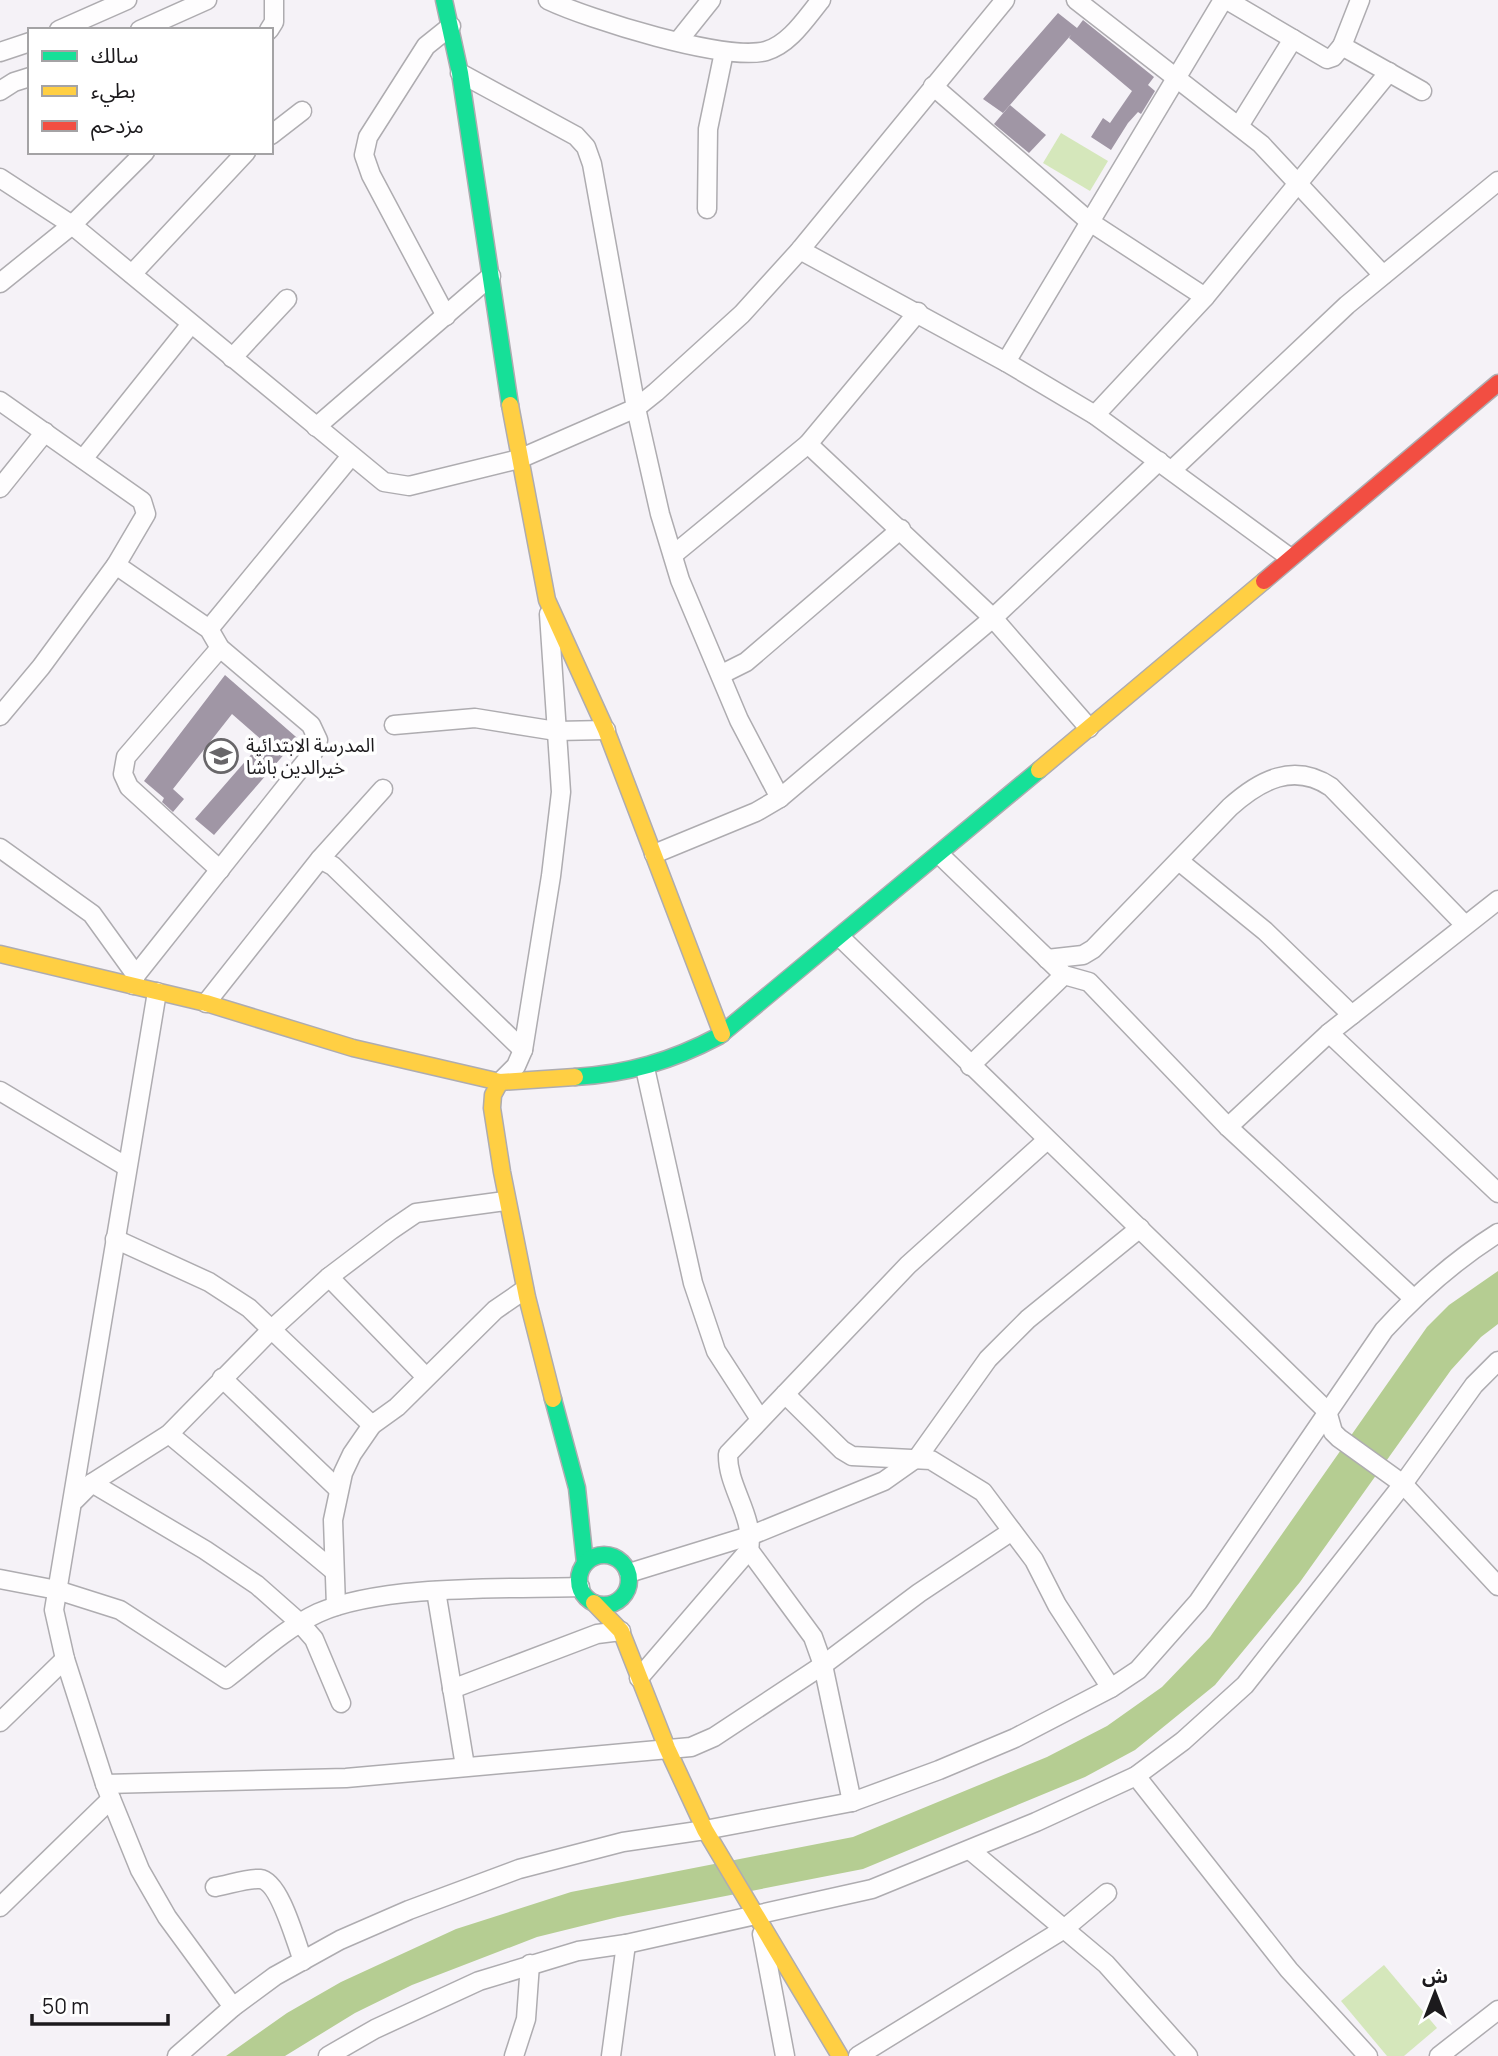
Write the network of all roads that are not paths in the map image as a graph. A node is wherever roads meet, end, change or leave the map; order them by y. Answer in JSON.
{"nodes":[{"id":1,"x":127,"y":0,"type":"edge"},
{"id":2,"x":207,"y":0,"type":"edge"},
{"id":3,"x":274,"y":0,"type":"edge"},
{"id":4,"x":444,"y":0,"type":"edge"},
{"id":5,"x":548,"y":0,"type":"edge"},
{"id":6,"x":710,"y":0,"type":"edge"},
{"id":7,"x":821,"y":0,"type":"edge"},
{"id":8,"x":1005,"y":0,"type":"edge"},
{"id":9,"x":1076,"y":0,"type":"edge"},
{"id":10,"x":1225,"y":0,"type":"edge"},
{"id":11,"x":1360,"y":0,"type":"edge"},
{"id":12,"x":450,"y":26,"type":"junction"},
{"id":13,"x":64,"y":28,"type":"edge"},
{"id":14,"x":144,"y":28,"type":"edge"},
{"id":15,"x":270,"y":28,"type":"edge"},
{"id":16,"x":1293,"y":39,"type":"junction"},
{"id":17,"x":679,"y":40,"type":"junction"},
{"id":18,"x":28,"y":44,"type":"edge"},
{"id":19,"x":1342,"y":46,"type":"junction"},
{"id":20,"x":0,"y":52,"type":"edge"},
{"id":21,"x":724,"y":52,"type":"junction"},
{"id":22,"x":1388,"y":72,"type":"junction"},
{"id":23,"x":460,"y":73,"type":"junction"},
{"id":24,"x":1178,"y":80,"type":"junction"},
{"id":25,"x":933,"y":86,"type":"junction"},
{"id":26,"x":1422,"y":91,"type":"dead end"},
{"id":27,"x":302,"y":111,"type":"dead end"},
{"id":28,"x":1239,"y":126,"type":"junction"},
{"id":29,"x":273,"y":133,"type":"edge"},
{"id":30,"x":143,"y":154,"type":"edge"},
{"id":31,"x":244,"y":154,"type":"edge"},
{"id":32,"x":0,"y":178,"type":"edge"},
{"id":33,"x":1498,"y":181,"type":"edge"},
{"id":34,"x":1297,"y":183,"type":"junction"},
{"id":35,"x":707,"y":209,"type":"dead end"},
{"id":36,"x":1090,"y":222,"type":"junction"},
{"id":37,"x":72,"y":225,"type":"junction"},
{"id":38,"x":800,"y":250,"type":"junction"},
{"id":39,"x":132,"y":274,"type":"junction"},
{"id":40,"x":1382,"y":275,"type":"junction"},
{"id":41,"x":491,"y":276,"type":"junction"},
{"id":42,"x":0,"y":283,"type":"edge"},
{"id":43,"x":1205,"y":297,"type":"junction"},
{"id":44,"x":287,"y":299,"type":"dead end"},
{"id":45,"x":918,"y":312,"type":"junction"},
{"id":46,"x":446,"y":316,"type":"junction"},
{"id":47,"x":191,"y":324,"type":"junction"},
{"id":48,"x":232,"y":358,"type":"junction"},
{"id":49,"x":1006,"y":362,"type":"junction"},
{"id":50,"x":1498,"y":383,"type":"edge"},
{"id":51,"x":0,"y":401,"type":"edge"},
{"id":52,"x":636,"y":408,"type":"junction"},
{"id":53,"x":1095,"y":415,"type":"junction"},
{"id":54,"x":316,"y":427,"type":"junction"},
{"id":55,"x":44,"y":432,"type":"junction"},
{"id":56,"x":808,"y":444,"type":"junction"},
{"id":57,"x":352,"y":456,"type":"junction"},
{"id":58,"x":83,"y":459,"type":"junction"},
{"id":59,"x":519,"y":459,"type":"junction"},
{"id":60,"x":1166,"y":465,"type":"junction"},
{"id":61,"x":0,"y":488,"type":"edge"},
{"id":62,"x":901,"y":529,"type":"junction"},
{"id":63,"x":673,"y":555,"type":"junction"},
{"id":64,"x":1289,"y":557,"type":"junction"},
{"id":65,"x":116,"y":565,"type":"junction"},
{"id":66,"x":547,"y":600,"type":"junction"},
{"id":67,"x":993,"y":618,"type":"junction"},
{"id":68,"x":209,"y":629,"type":"junction"},
{"id":69,"x":220,"y":648,"type":"junction"},
{"id":70,"x":722,"y":674,"type":"junction"},
{"id":71,"x":2,"y":707,"type":"edge"},
{"id":72,"x":394,"y":725,"type":"dead end"},
{"id":73,"x":1090,"y":728,"type":"junction"},
{"id":74,"x":607,"y":730,"type":"junction"},
{"id":75,"x":556,"y":731,"type":"junction"},
{"id":76,"x":383,"y":789,"type":"dead end"},
{"id":77,"x":779,"y":798,"type":"junction"},
{"id":78,"x":0,"y":848,"type":"edge"},
{"id":79,"x":654,"y":854,"type":"junction"},
{"id":80,"x":940,"y":855,"type":"junction"},
{"id":81,"x":320,"y":859,"type":"junction"},
{"id":82,"x":1179,"y":861,"type":"junction"},
{"id":83,"x":220,"y":870,"type":"junction"},
{"id":84,"x":1498,"y":900,"type":"edge"},
{"id":85,"x":1465,"y":925,"type":"junction"},
{"id":86,"x":841,"y":938,"type":"junction"},
{"id":87,"x":0,"y":954,"type":"edge"},
{"id":88,"x":1047,"y":958,"type":"junction"},
{"id":89,"x":1065,"y":975,"type":"junction"},
{"id":90,"x":135,"y":980,"type":"junction"},
{"id":91,"x":157,"y":992,"type":"junction"},
{"id":92,"x":206,"y":1003,"type":"junction"},
{"id":93,"x":1352,"y":1015,"type":"junction"},
{"id":94,"x":1329,"y":1033,"type":"junction"},
{"id":95,"x":722,"y":1034,"type":"junction"},
{"id":96,"x":523,"y":1050,"type":"junction"},
{"id":97,"x":970,"y":1066,"type":"junction"},
{"id":98,"x":645,"y":1068,"type":"junction"},
{"id":99,"x":499,"y":1082,"type":"junction"},
{"id":100,"x":0,"y":1091,"type":"edge"},
{"id":101,"x":1228,"y":1128,"type":"junction"},
{"id":102,"x":1047,"y":1140,"type":"junction"},
{"id":103,"x":127,"y":1167,"type":"junction"},
{"id":104,"x":1498,"y":1193,"type":"edge"},
{"id":105,"x":505,"y":1201,"type":"junction"},
{"id":106,"x":1140,"y":1228,"type":"junction"},
{"id":107,"x":1498,"y":1233,"type":"edge"},
{"id":108,"x":115,"y":1239,"type":"junction"},
{"id":109,"x":329,"y":1277,"type":"junction"},
{"id":110,"x":524,"y":1290,"type":"junction"},
{"id":111,"x":1413,"y":1298,"type":"junction"},
{"id":112,"x":272,"y":1328,"type":"junction"},
{"id":113,"x":1498,"y":1361,"type":"edge"},
{"id":114,"x":425,"y":1376,"type":"junction"},
{"id":115,"x":222,"y":1378,"type":"junction"},
{"id":116,"x":785,"y":1394,"type":"junction"},
{"id":117,"x":1327,"y":1411,"type":"junction"},
{"id":118,"x":760,"y":1419,"type":"junction"},
{"id":119,"x":372,"y":1425,"type":"junction"},
{"id":120,"x":169,"y":1434,"type":"junction"},
{"id":121,"x":918,"y":1457,"type":"junction"},
{"id":122,"x":92,"y":1483,"type":"junction"},
{"id":123,"x":1403,"y":1484,"type":"junction"},
{"id":124,"x":338,"y":1489,"type":"junction"},
{"id":125,"x":75,"y":1500,"type":"junction"},
{"id":126,"x":583,"y":1521,"type":"junction"},
{"id":127,"x":1012,"y":1531,"type":"junction"},
{"id":128,"x":750,"y":1542,"type":"junction"},
{"id":129,"x":609,"y":1555,"type":"junction"},
{"id":130,"x":585,"y":1563,"type":"junction"},
{"id":131,"x":334,"y":1571,"type":"junction"},
{"id":132,"x":629,"y":1573,"type":"junction"},
{"id":133,"x":0,"y":1579,"type":"edge"},
{"id":134,"x":1498,"y":1586,"type":"edge"},
{"id":135,"x":580,"y":1587,"type":"junction"},
{"id":136,"x":57,"y":1590,"type":"junction"},
{"id":137,"x":436,"y":1591,"type":"junction"},
{"id":138,"x":626,"y":1593,"type":"junction"},
{"id":139,"x":594,"y":1603,"type":"junction"},
{"id":140,"x":336,"y":1606,"type":"junction"},
{"id":141,"x":299,"y":1623,"type":"junction"},
{"id":142,"x":621,"y":1631,"type":"junction"},
{"id":143,"x":65,"y":1659,"type":"junction"},
{"id":144,"x":823,"y":1665,"type":"junction"},
{"id":145,"x":639,"y":1678,"type":"junction"},
{"id":146,"x":1111,"y":1688,"type":"junction"},
{"id":147,"x":453,"y":1689,"type":"junction"},
{"id":148,"x":341,"y":1703,"type":"dead end"},
{"id":149,"x":0,"y":1722,"type":"edge"},
{"id":150,"x":667,"y":1748,"type":"junction"},
{"id":151,"x":465,"y":1766,"type":"junction"},
{"id":152,"x":1136,"y":1776,"type":"junction"},
{"id":153,"x":108,"y":1792,"type":"junction"},
{"id":154,"x":852,"y":1801,"type":"junction"},
{"id":155,"x":705,"y":1830,"type":"junction"},
{"id":156,"x":970,"y":1850,"type":"junction"},
{"id":157,"x":215,"y":1887,"type":"dead end"},
{"id":158,"x":1107,"y":1893,"type":"dead end"},
{"id":159,"x":0,"y":1907,"type":"edge"},
{"id":160,"x":758,"y":1919,"type":"junction"},
{"id":161,"x":1064,"y":1929,"type":"junction"},
{"id":162,"x":626,"y":1944,"type":"junction"},
{"id":163,"x":303,"y":1961,"type":"junction"},
{"id":164,"x":530,"y":1964,"type":"junction"},
{"id":165,"x":233,"y":2007,"type":"junction"},
{"id":166,"x":1498,"y":2010,"type":"edge"},
{"id":167,"x":1360,"y":2055,"type":"edge"},
{"id":168,"x":177,"y":2056,"type":"edge"},
{"id":169,"x":328,"y":2056,"type":"edge"},
{"id":170,"x":514,"y":2056,"type":"edge"},
{"id":171,"x":611,"y":2056,"type":"edge"},
{"id":172,"x":785,"y":2056,"type":"edge"},
{"id":173,"x":840,"y":2056,"type":"edge"},
{"id":174,"x":858,"y":2056,"type":"edge"},
{"id":175,"x":1188,"y":2056,"type":"edge"},
{"id":176,"x":1439,"y":2056,"type":"edge"}],
"edges":[{"from":1,"to":13,"type":"street"},
{"from":2,"to":14,"type":"street"},
{"from":3,"to":15,"type":"street"},
{"from":4,"to":12,"type":"street"},
{"from":5,"to":17,"type":"street"},
{"from":6,"to":17,"type":"street"},
{"from":7,"to":21,"type":"street"},
{"from":8,"to":25,"type":"street"},
{"from":9,"to":24,"type":"street"},
{"from":10,"to":16,"type":"street"},
{"from":10,"to":24,"type":"street"},
{"from":11,"to":19,"type":"street"},
{"from":12,"to":23,"type":"street"},
{"from":12,"to":46,"type":"street"},
{"from":16,"to":19,"type":"street"},
{"from":16,"to":28,"type":"street"},
{"from":17,"to":21,"type":"street"},
{"from":18,"to":20,"type":"street"},
{"from":19,"to":22,"type":"street"},
{"from":21,"to":35,"type":"street"},
{"from":22,"to":26,"type":"street"},
{"from":22,"to":34,"type":"street"},
{"from":23,"to":41,"type":"street"},
{"from":23,"to":52,"type":"street"},
{"from":24,"to":28,"type":"street"},
{"from":24,"to":36,"type":"street"},
{"from":25,"to":36,"type":"street"},
{"from":25,"to":38,"type":"street"},
{"from":27,"to":29,"type":"street"},
{"from":28,"to":34,"type":"street"},
{"from":30,"to":37,"type":"street"},
{"from":31,"to":39,"type":"street"},
{"from":32,"to":37,"type":"street"},
{"from":33,"to":40,"type":"street"},
{"from":34,"to":40,"type":"street"},
{"from":34,"to":43,"type":"street"},
{"from":36,"to":43,"type":"street"},
{"from":36,"to":49,"type":"street"},
{"from":37,"to":39,"type":"street"},
{"from":37,"to":42,"type":"street"},
{"from":38,"to":45,"type":"street"},
{"from":38,"to":52,"type":"street"},
{"from":39,"to":47,"type":"street"},
{"from":40,"to":60,"type":"street"},
{"from":41,"to":46,"type":"street"},
{"from":41,"to":59,"type":"street"},
{"from":43,"to":53,"type":"street"},
{"from":44,"to":48,"type":"street"},
{"from":45,"to":49,"type":"street"},
{"from":45,"to":56,"type":"street"},
{"from":46,"to":54,"type":"street"},
{"from":47,"to":48,"type":"street"},
{"from":47,"to":58,"type":"street"},
{"from":48,"to":54,"type":"street"},
{"from":49,"to":53,"type":"street"},
{"from":50,"to":64,"type":"street"},
{"from":51,"to":55,"type":"street"},
{"from":52,"to":59,"type":"street"},
{"from":52,"to":63,"type":"street"},
{"from":53,"to":60,"type":"street"},
{"from":54,"to":57,"type":"street"},
{"from":55,"to":58,"type":"street"},
{"from":55,"to":61,"type":"street"},
{"from":56,"to":62,"type":"street"},
{"from":56,"to":63,"type":"street"},
{"from":57,"to":59,"type":"street"},
{"from":57,"to":68,"type":"street"},
{"from":58,"to":65,"type":"street"},
{"from":59,"to":66,"type":"street"},
{"from":60,"to":64,"type":"street"},
{"from":60,"to":67,"type":"street"},
{"from":62,"to":67,"type":"street"},
{"from":62,"to":70,"type":"street"},
{"from":63,"to":70,"type":"street"},
{"from":64,"to":73,"type":"street"},
{"from":65,"to":68,"type":"street"},
{"from":65,"to":71,"type":"street"},
{"from":66,"to":74,"type":"street"},
{"from":66,"to":75,"type":"street"},
{"from":67,"to":73,"type":"street"},
{"from":67,"to":77,"type":"street"},
{"from":68,"to":69,"type":"street"},
{"from":69,"to":83,"type":"street"},
{"from":69,"to":83,"type":"street"},
{"from":70,"to":77,"type":"street"},
{"from":72,"to":75,"type":"street"},
{"from":73,"to":80,"type":"street"},
{"from":74,"to":75,"type":"street"},
{"from":74,"to":79,"type":"street"},
{"from":75,"to":96,"type":"street"},
{"from":76,"to":81,"type":"street"},
{"from":77,"to":79,"type":"street"},
{"from":78,"to":90,"type":"street"},
{"from":79,"to":95,"type":"street"},
{"from":80,"to":86,"type":"street"},
{"from":80,"to":88,"type":"street"},
{"from":81,"to":92,"type":"street"},
{"from":81,"to":96,"type":"street"},
{"from":82,"to":85,"type":"street"},
{"from":82,"to":88,"type":"street"},
{"from":82,"to":93,"type":"street"},
{"from":83,"to":90,"type":"street"},
{"from":84,"to":85,"type":"street"},
{"from":85,"to":93,"type":"street"},
{"from":86,"to":95,"type":"street"},
{"from":86,"to":97,"type":"street"},
{"from":87,"to":90,"type":"street"},
{"from":88,"to":89,"type":"street"},
{"from":89,"to":97,"type":"street"},
{"from":89,"to":101,"type":"street"},
{"from":90,"to":91,"type":"street"},
{"from":91,"to":92,"type":"street"},
{"from":91,"to":103,"type":"street"},
{"from":92,"to":99,"type":"street"},
{"from":93,"to":94,"type":"street"},
{"from":94,"to":101,"type":"street"},
{"from":94,"to":104,"type":"street"},
{"from":95,"to":98,"type":"street"},
{"from":96,"to":99,"type":"street"},
{"from":97,"to":102,"type":"street"},
{"from":98,"to":99,"type":"street"},
{"from":98,"to":118,"type":"street"},
{"from":99,"to":105,"type":"street"},
{"from":100,"to":103,"type":"street"},
{"from":101,"to":111,"type":"street"},
{"from":102,"to":106,"type":"street"},
{"from":102,"to":116,"type":"street"},
{"from":103,"to":108,"type":"street"},
{"from":105,"to":109,"type":"street"},
{"from":105,"to":110,"type":"street"},
{"from":106,"to":117,"type":"street"},
{"from":106,"to":121,"type":"street"},
{"from":107,"to":111,"type":"street"},
{"from":108,"to":112,"type":"street"},
{"from":108,"to":125,"type":"street"},
{"from":109,"to":112,"type":"street"},
{"from":109,"to":114,"type":"street"},
{"from":110,"to":114,"type":"street"},
{"from":110,"to":126,"type":"street"},
{"from":111,"to":117,"type":"street"},
{"from":112,"to":115,"type":"street"},
{"from":112,"to":119,"type":"street"},
{"from":113,"to":123,"type":"street"},
{"from":114,"to":119,"type":"street"},
{"from":115,"to":120,"type":"street"},
{"from":115,"to":124,"type":"street"},
{"from":116,"to":118,"type":"street"},
{"from":116,"to":121,"type":"street"},
{"from":117,"to":123,"type":"street"},
{"from":117,"to":146,"type":"street"},
{"from":118,"to":128,"type":"street"},
{"from":119,"to":124,"type":"street"},
{"from":120,"to":122,"type":"street"},
{"from":120,"to":131,"type":"street"},
{"from":121,"to":127,"type":"street"},
{"from":121,"to":128,"type":"street"},
{"from":122,"to":125,"type":"street"},
{"from":122,"to":141,"type":"street"},
{"from":123,"to":134,"type":"street"},
{"from":123,"to":152,"type":"street"},
{"from":124,"to":131,"type":"street"},
{"from":125,"to":136,"type":"street"},
{"from":126,"to":129,"type":"street"},
{"from":126,"to":130,"type":"street"},
{"from":127,"to":144,"type":"street"},
{"from":127,"to":146,"type":"street"},
{"from":128,"to":132,"type":"street"},
{"from":128,"to":144,"type":"street"},
{"from":128,"to":145,"type":"street"},
{"from":129,"to":130,"type":"street"},
{"from":129,"to":132,"type":"street"},
{"from":130,"to":135,"type":"street"},
{"from":131,"to":140,"type":"street"},
{"from":132,"to":138,"type":"street"},
{"from":133,"to":136,"type":"street"},
{"from":135,"to":137,"type":"street"},
{"from":135,"to":139,"type":"street"},
{"from":136,"to":141,"type":"street"},
{"from":136,"to":143,"type":"street"},
{"from":137,"to":140,"type":"street"},
{"from":137,"to":147,"type":"street"},
{"from":138,"to":139,"type":"street"},
{"from":138,"to":142,"type":"street"},
{"from":139,"to":142,"type":"street"},
{"from":140,"to":141,"type":"street"},
{"from":141,"to":148,"type":"street"},
{"from":142,"to":145,"type":"street"},
{"from":142,"to":147,"type":"street"},
{"from":143,"to":149,"type":"street"},
{"from":143,"to":153,"type":"street"},
{"from":144,"to":150,"type":"street"},
{"from":144,"to":154,"type":"street"},
{"from":145,"to":150,"type":"street"},
{"from":146,"to":154,"type":"street"},
{"from":147,"to":151,"type":"street"},
{"from":150,"to":151,"type":"street"},
{"from":150,"to":155,"type":"street"},
{"from":151,"to":153,"type":"street"},
{"from":152,"to":156,"type":"street"},
{"from":152,"to":167,"type":"street"},
{"from":153,"to":159,"type":"street"},
{"from":153,"to":165,"type":"street"},
{"from":154,"to":155,"type":"street"},
{"from":155,"to":160,"type":"street"},
{"from":155,"to":163,"type":"street"},
{"from":156,"to":160,"type":"street"},
{"from":156,"to":161,"type":"street"},
{"from":157,"to":163,"type":"street"},
{"from":158,"to":161,"type":"street"},
{"from":160,"to":162,"type":"street"},
{"from":160,"to":172,"type":"street"},
{"from":160,"to":173,"type":"street"},
{"from":161,"to":174,"type":"street"},
{"from":161,"to":175,"type":"street"},
{"from":162,"to":164,"type":"street"},
{"from":162,"to":171,"type":"street"},
{"from":163,"to":165,"type":"street"},
{"from":164,"to":169,"type":"street"},
{"from":164,"to":170,"type":"street"},
{"from":165,"to":168,"type":"street"},
{"from":166,"to":176,"type":"street"}]}
